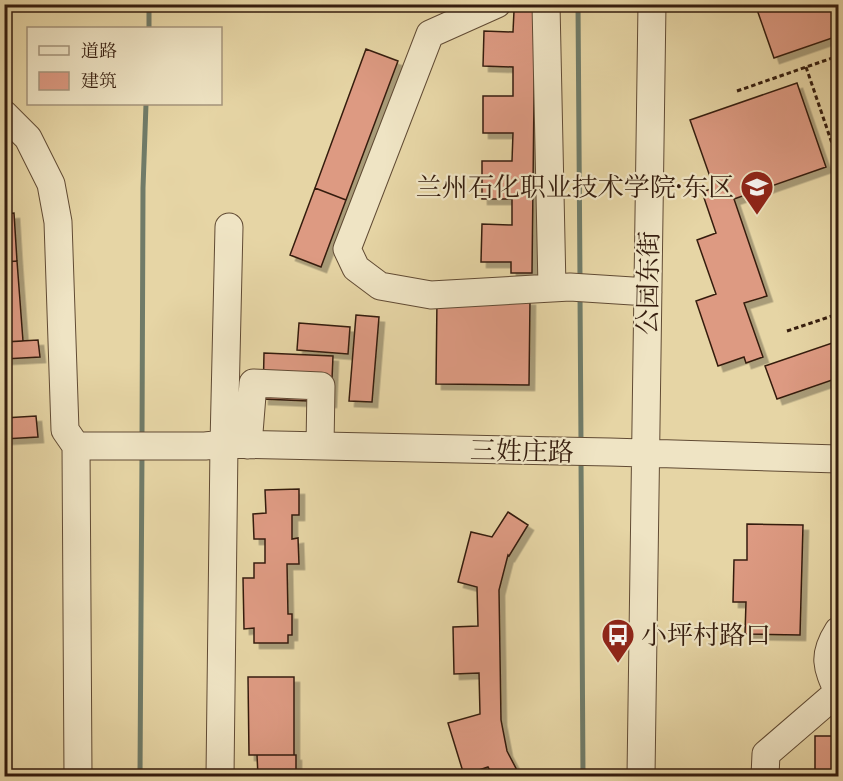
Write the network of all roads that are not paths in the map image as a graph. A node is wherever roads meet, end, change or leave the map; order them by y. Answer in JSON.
{"nodes":[{"id":1,"x":497,"y":4,"type":"edge"},
{"id":2,"x":546,"y":4,"type":"edge"},
{"id":3,"x":652,"y":4,"type":"edge"},
{"id":4,"x":4,"y":114,"type":"edge"},
{"id":5,"x":229,"y":227,"type":"dead end"},
{"id":6,"x":561,"y":288,"type":"junction"},
{"id":7,"x":637,"y":291,"type":"junction"},
{"id":8,"x":225,"y":445,"type":"junction"},
{"id":9,"x":84,"y":446,"type":"junction"},
{"id":10,"x":320,"y":446,"type":"junction"},
{"id":11,"x":646,"y":453,"type":"junction"},
{"id":12,"x":838,"y":459,"type":"edge"},
{"id":13,"x":838,"y":631,"type":"edge"},
{"id":14,"x":838,"y":693,"type":"edge"},
{"id":15,"x":78,"y":777,"type":"edge"},
{"id":16,"x":220,"y":777,"type":"edge"},
{"id":17,"x":641,"y":777,"type":"edge"},
{"id":18,"x":765,"y":777,"type":"edge"}],
"edges":[{"from":1,"to":6,"type":"street"},
{"from":2,"to":6,"type":"street"},
{"from":3,"to":7,"type":"street","name":"公园东街"},
{"from":4,"to":9,"type":"street"},
{"from":5,"to":8,"type":"street"},
{"from":6,"to":7,"type":"street"},
{"from":7,"to":11,"type":"street","name":"公园东街"},
{"from":8,"to":9,"type":"street","name":"三姓庄路"},
{"from":8,"to":10,"type":"street","name":"三姓庄路"},
{"from":8,"to":10,"type":"street"},
{"from":8,"to":16,"type":"street"},
{"from":9,"to":15,"type":"street"},
{"from":10,"to":11,"type":"street","name":"三姓庄路"},
{"from":11,"to":12,"type":"street","name":"三姓庄路"},
{"from":11,"to":17,"type":"street","name":"公园东街"},
{"from":13,"to":14,"type":"street"},
{"from":14,"to":18,"type":"street"}]}
